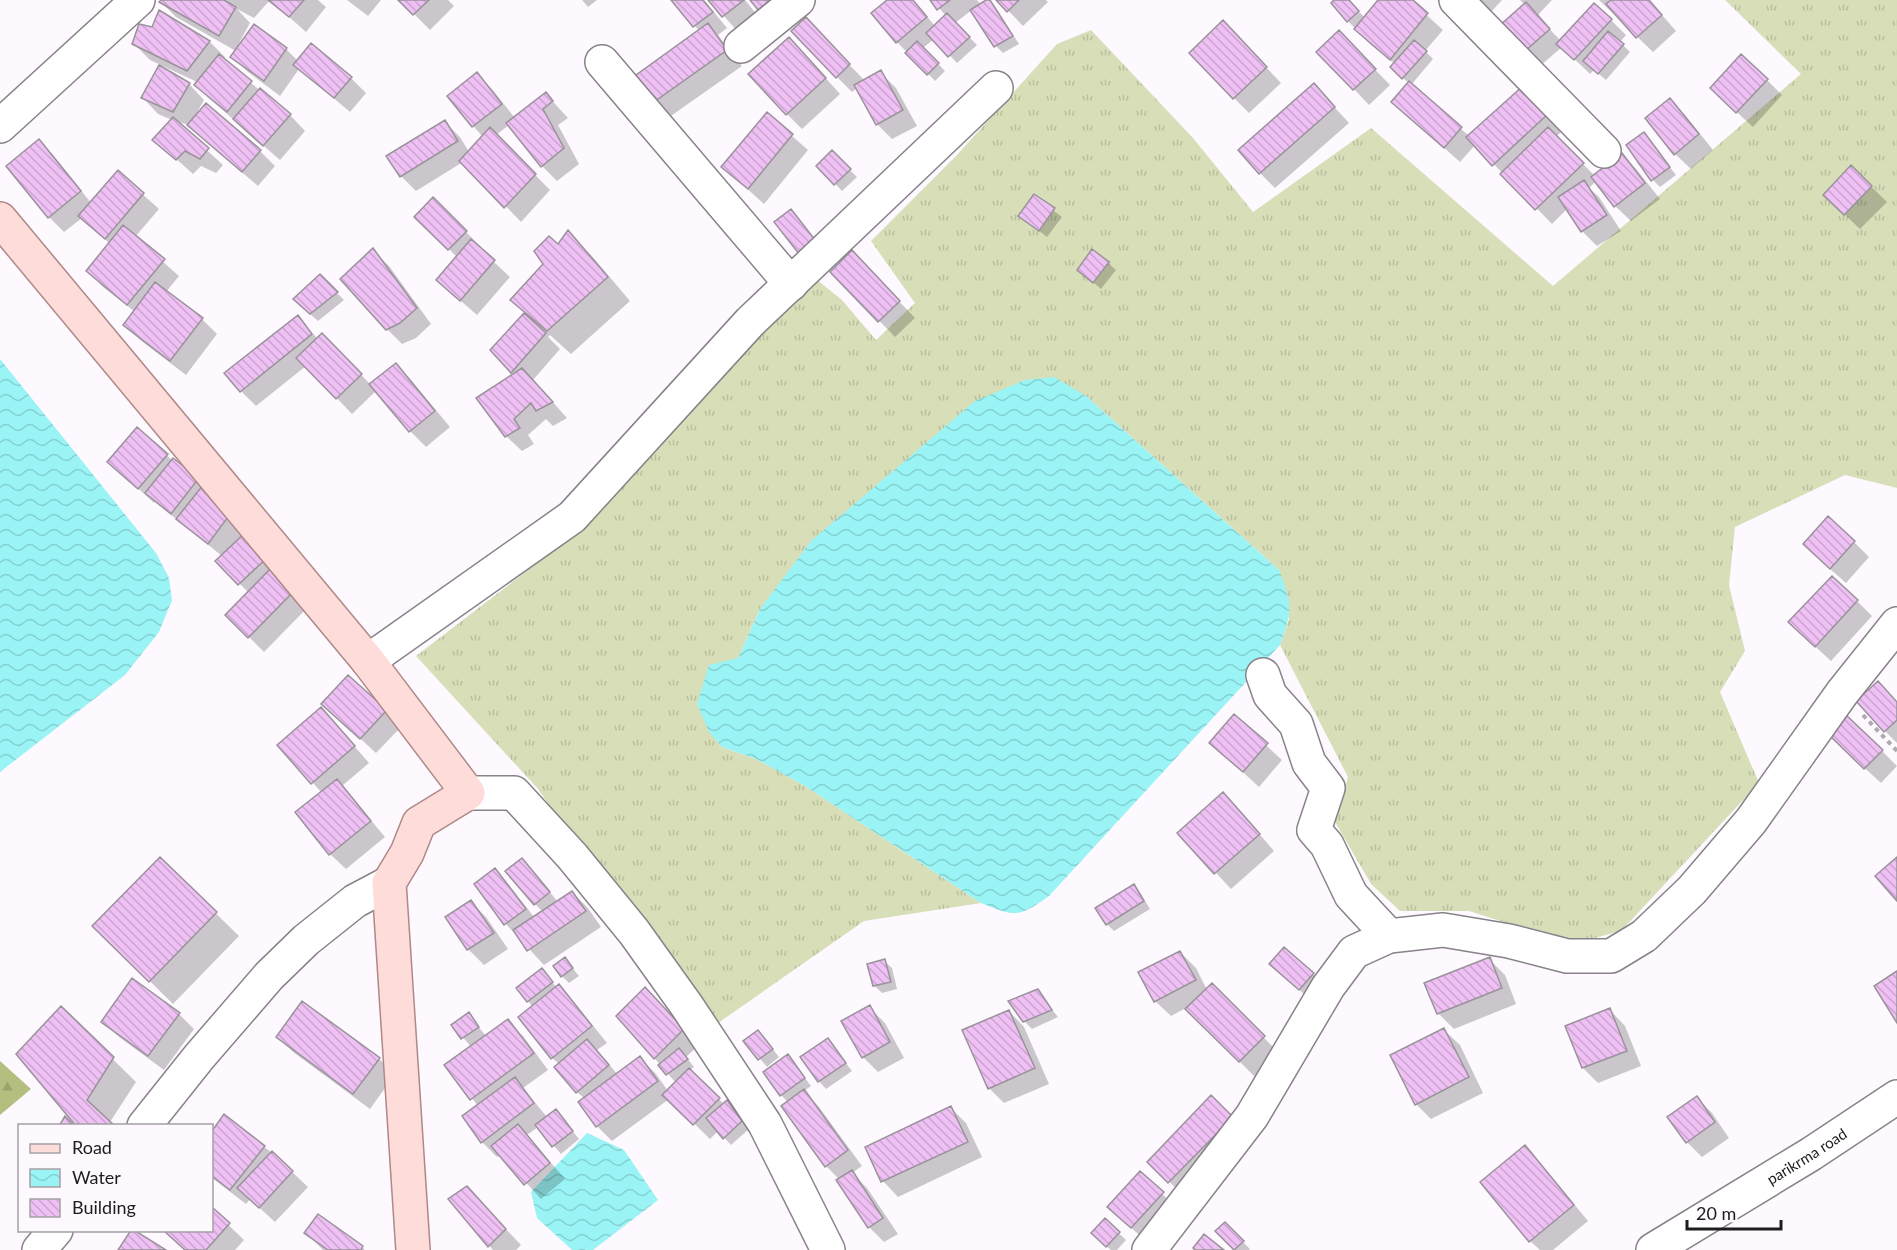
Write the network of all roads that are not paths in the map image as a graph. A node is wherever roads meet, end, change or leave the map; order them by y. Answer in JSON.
{"nodes":[{"id":1,"x":138,"y":0,"type":"edge"},
{"id":2,"x":798,"y":0,"type":"edge"},
{"id":3,"x":1456,"y":0,"type":"edge"},
{"id":4,"x":741,"y":46,"type":"dead end"},
{"id":5,"x":602,"y":62,"type":"dead end"},
{"id":6,"x":996,"y":88,"type":"dead end"},
{"id":7,"x":0,"y":126,"type":"edge"},
{"id":8,"x":1604,"y":151,"type":"dead end"},
{"id":9,"x":0,"y":219,"type":"edge"},
{"id":10,"x":792,"y":284,"type":"junction"},
{"id":11,"x":1897,"y":624,"type":"edge"},
{"id":12,"x":368,"y":660,"type":"junction"},
{"id":13,"x":1263,"y":675,"type":"dead end"},
{"id":14,"x":468,"y":793,"type":"junction"},
{"id":15,"x":389,"y":883,"type":"junction"},
{"id":16,"x":1389,"y":936,"type":"junction"},
{"id":17,"x":1897,"y":1097,"type":"edge"},
{"id":18,"x":145,"y":1124,"type":"edge"},
{"id":19,"x":54,"y":1232,"type":"edge"},
{"id":20,"x":39,"y":1250,"type":"edge"},
{"id":21,"x":412,"y":1250,"type":"edge"},
{"id":22,"x":828,"y":1250,"type":"edge"},
{"id":23,"x":1149,"y":1250,"type":"edge"},
{"id":24,"x":1653,"y":1250,"type":"edge"}],
"edges":[{"from":1,"to":7,"type":"street"},
{"from":2,"to":4,"type":"street"},
{"from":3,"to":8,"type":"street"},
{"from":5,"to":10,"type":"street"},
{"from":6,"to":10,"type":"street"},
{"from":9,"to":12,"type":"main road"},
{"from":10,"to":12,"type":"street"},
{"from":11,"to":16,"type":"street"},
{"from":12,"to":14,"type":"main road"},
{"from":13,"to":16,"type":"street"},
{"from":14,"to":15,"type":"main road"},
{"from":14,"to":22,"type":"street"},
{"from":15,"to":18,"type":"street"},
{"from":15,"to":21,"type":"main road"},
{"from":16,"to":23,"type":"street"},
{"from":17,"to":24,"type":"street","name":"parikrma road"},
{"from":19,"to":20,"type":"street"}]}
